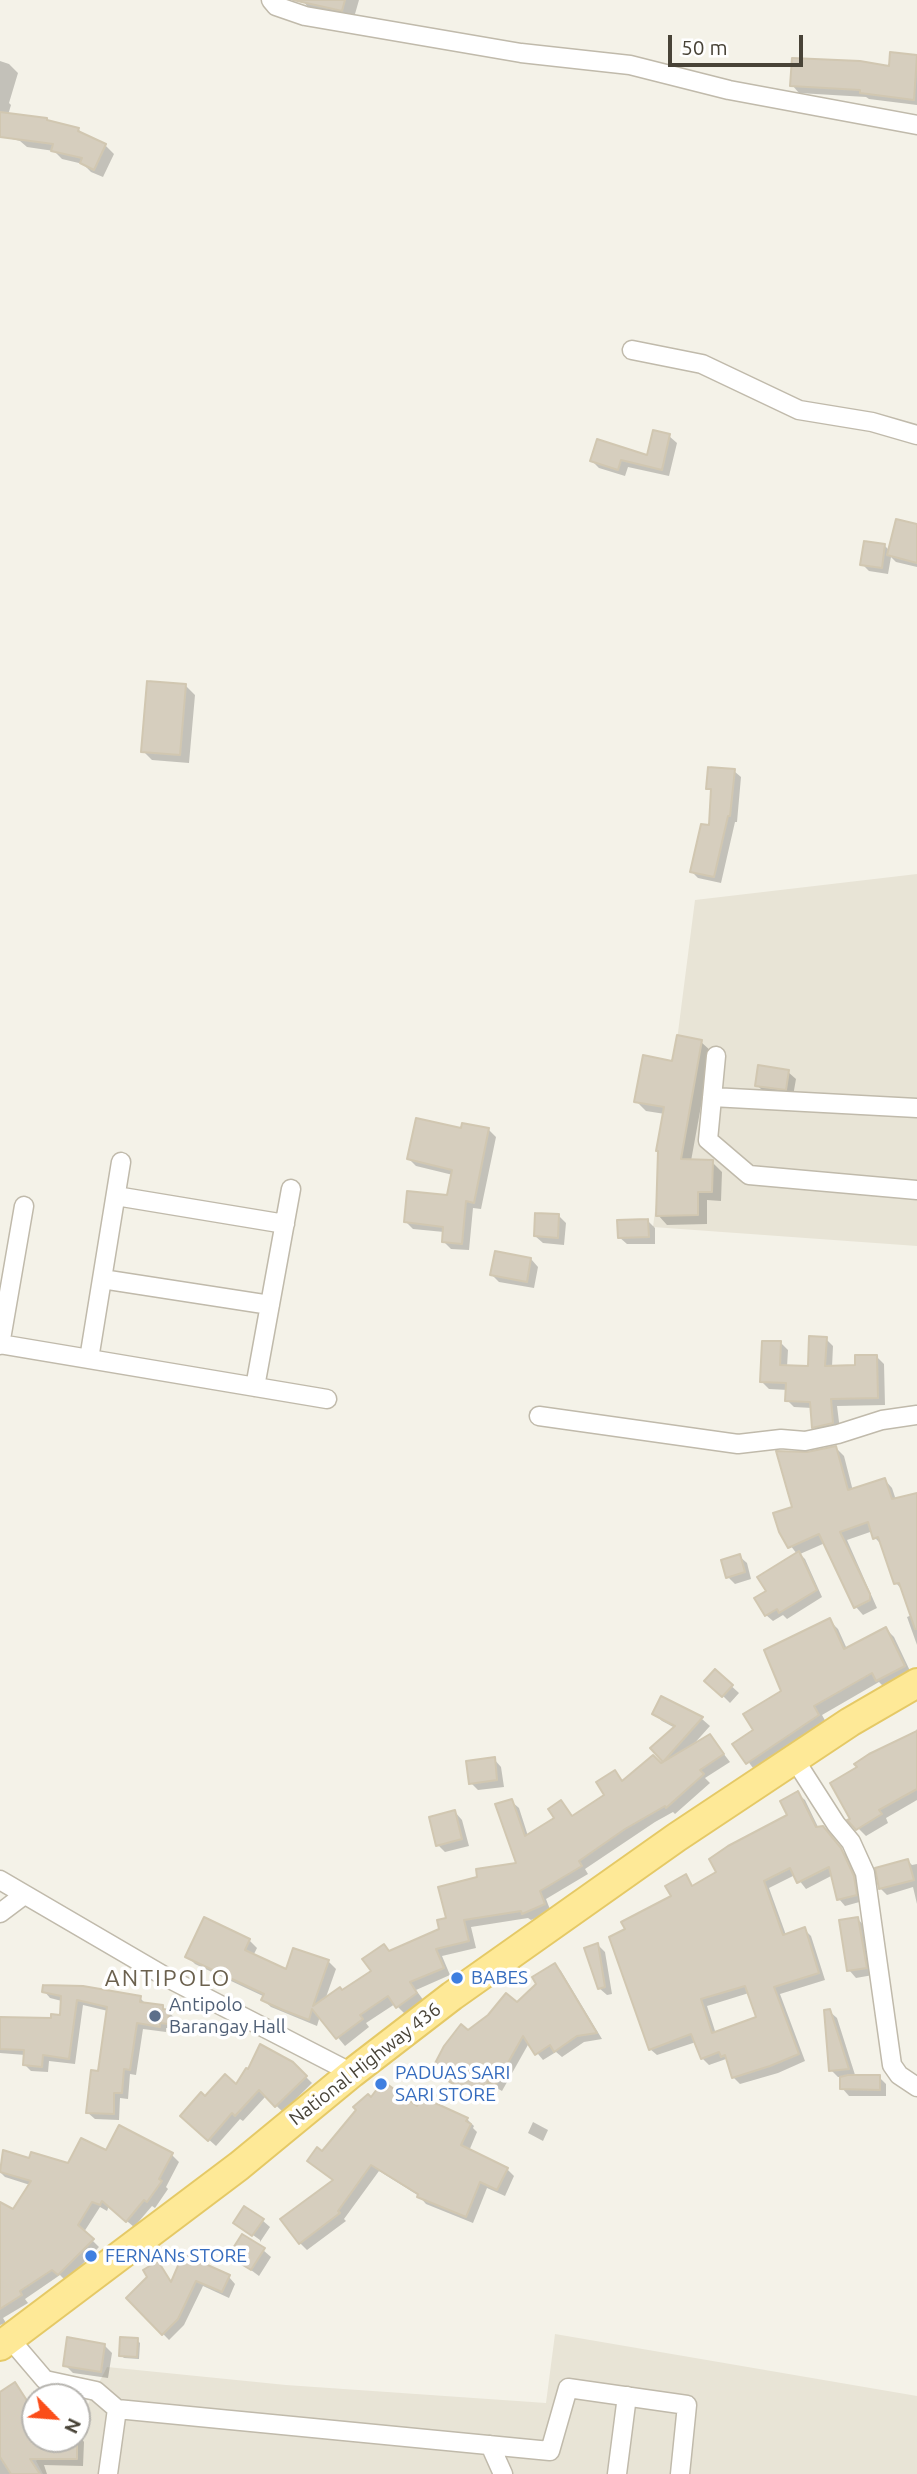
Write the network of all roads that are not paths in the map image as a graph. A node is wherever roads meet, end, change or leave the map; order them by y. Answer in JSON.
{"nodes":[{"id":1,"x":271,"y":0,"type":"edge"},
{"id":2,"x":917,"y":125,"type":"edge"},
{"id":3,"x":632,"y":350,"type":"dead end"},
{"id":4,"x":917,"y":435,"type":"edge"},
{"id":5,"x":716,"y":1056,"type":"dead end"},
{"id":6,"x":712,"y":1097,"type":"junction"},
{"id":7,"x":917,"y":1108,"type":"edge"},
{"id":8,"x":121,"y":1162,"type":"dead end"},
{"id":9,"x":291,"y":1189,"type":"dead end"},
{"id":10,"x":917,"y":1191,"type":"edge"},
{"id":11,"x":116,"y":1196,"type":"junction"},
{"id":12,"x":24,"y":1206,"type":"dead end"},
{"id":13,"x":285,"y":1224,"type":"junction"},
{"id":14,"x":102,"y":1279,"type":"junction"},
{"id":15,"x":270,"y":1305,"type":"junction"},
{"id":16,"x":0,"y":1344,"type":"edge"},
{"id":17,"x":89,"y":1359,"type":"junction"},
{"id":18,"x":255,"y":1387,"type":"junction"},
{"id":19,"x":327,"y":1399,"type":"dead end"},
{"id":20,"x":917,"y":1415,"type":"edge"},
{"id":21,"x":539,"y":1416,"type":"dead end"},
{"id":22,"x":917,"y":1683,"type":"edge"},
{"id":23,"x":795,"y":1760,"type":"junction"},
{"id":24,"x":0,"y":1880,"type":"edge"},
{"id":25,"x":24,"y":1895,"type":"junction"},
{"id":26,"x":0,"y":1913,"type":"edge"},
{"id":27,"x":352,"y":2073,"type":"junction"},
{"id":28,"x":917,"y":2087,"type":"edge"},
{"id":29,"x":5,"y":2342,"type":"edge"},
{"id":30,"x":627,"y":2396,"type":"junction"},
{"id":31,"x":117,"y":2409,"type":"junction"},
{"id":32,"x":490,"y":2445,"type":"junction"},
{"id":33,"x":108,"y":2474,"type":"edge"},
{"id":34,"x":503,"y":2474,"type":"edge"},
{"id":35,"x":617,"y":2474,"type":"edge"},
{"id":36,"x":680,"y":2474,"type":"edge"}],
"edges":[{"from":1,"to":2,"type":"street"},
{"from":3,"to":4,"type":"street"},
{"from":5,"to":6,"type":"street"},
{"from":6,"to":7,"type":"street"},
{"from":6,"to":10,"type":"street"},
{"from":8,"to":11,"type":"street"},
{"from":9,"to":13,"type":"street"},
{"from":11,"to":13,"type":"street"},
{"from":11,"to":14,"type":"street"},
{"from":12,"to":16,"type":"street"},
{"from":13,"to":15,"type":"street"},
{"from":14,"to":15,"type":"street"},
{"from":14,"to":17,"type":"street"},
{"from":15,"to":18,"type":"street"},
{"from":16,"to":17,"type":"street"},
{"from":17,"to":18,"type":"street"},
{"from":18,"to":19,"type":"street"},
{"from":20,"to":21,"type":"street"},
{"from":22,"to":23,"type":"main road","name":"National Highway 436"},
{"from":23,"to":27,"type":"main road","name":"National Highway 436"},
{"from":23,"to":28,"type":"street"},
{"from":24,"to":25,"type":"street"},
{"from":25,"to":26,"type":"street"},
{"from":25,"to":27,"type":"street"},
{"from":27,"to":29,"type":"main road","name":"National Highway 436"},
{"from":29,"to":31,"type":"street"},
{"from":30,"to":32,"type":"street"},
{"from":30,"to":35,"type":"street"},
{"from":30,"to":36,"type":"street"},
{"from":31,"to":32,"type":"street"},
{"from":31,"to":33,"type":"street"},
{"from":32,"to":34,"type":"street"}]}
